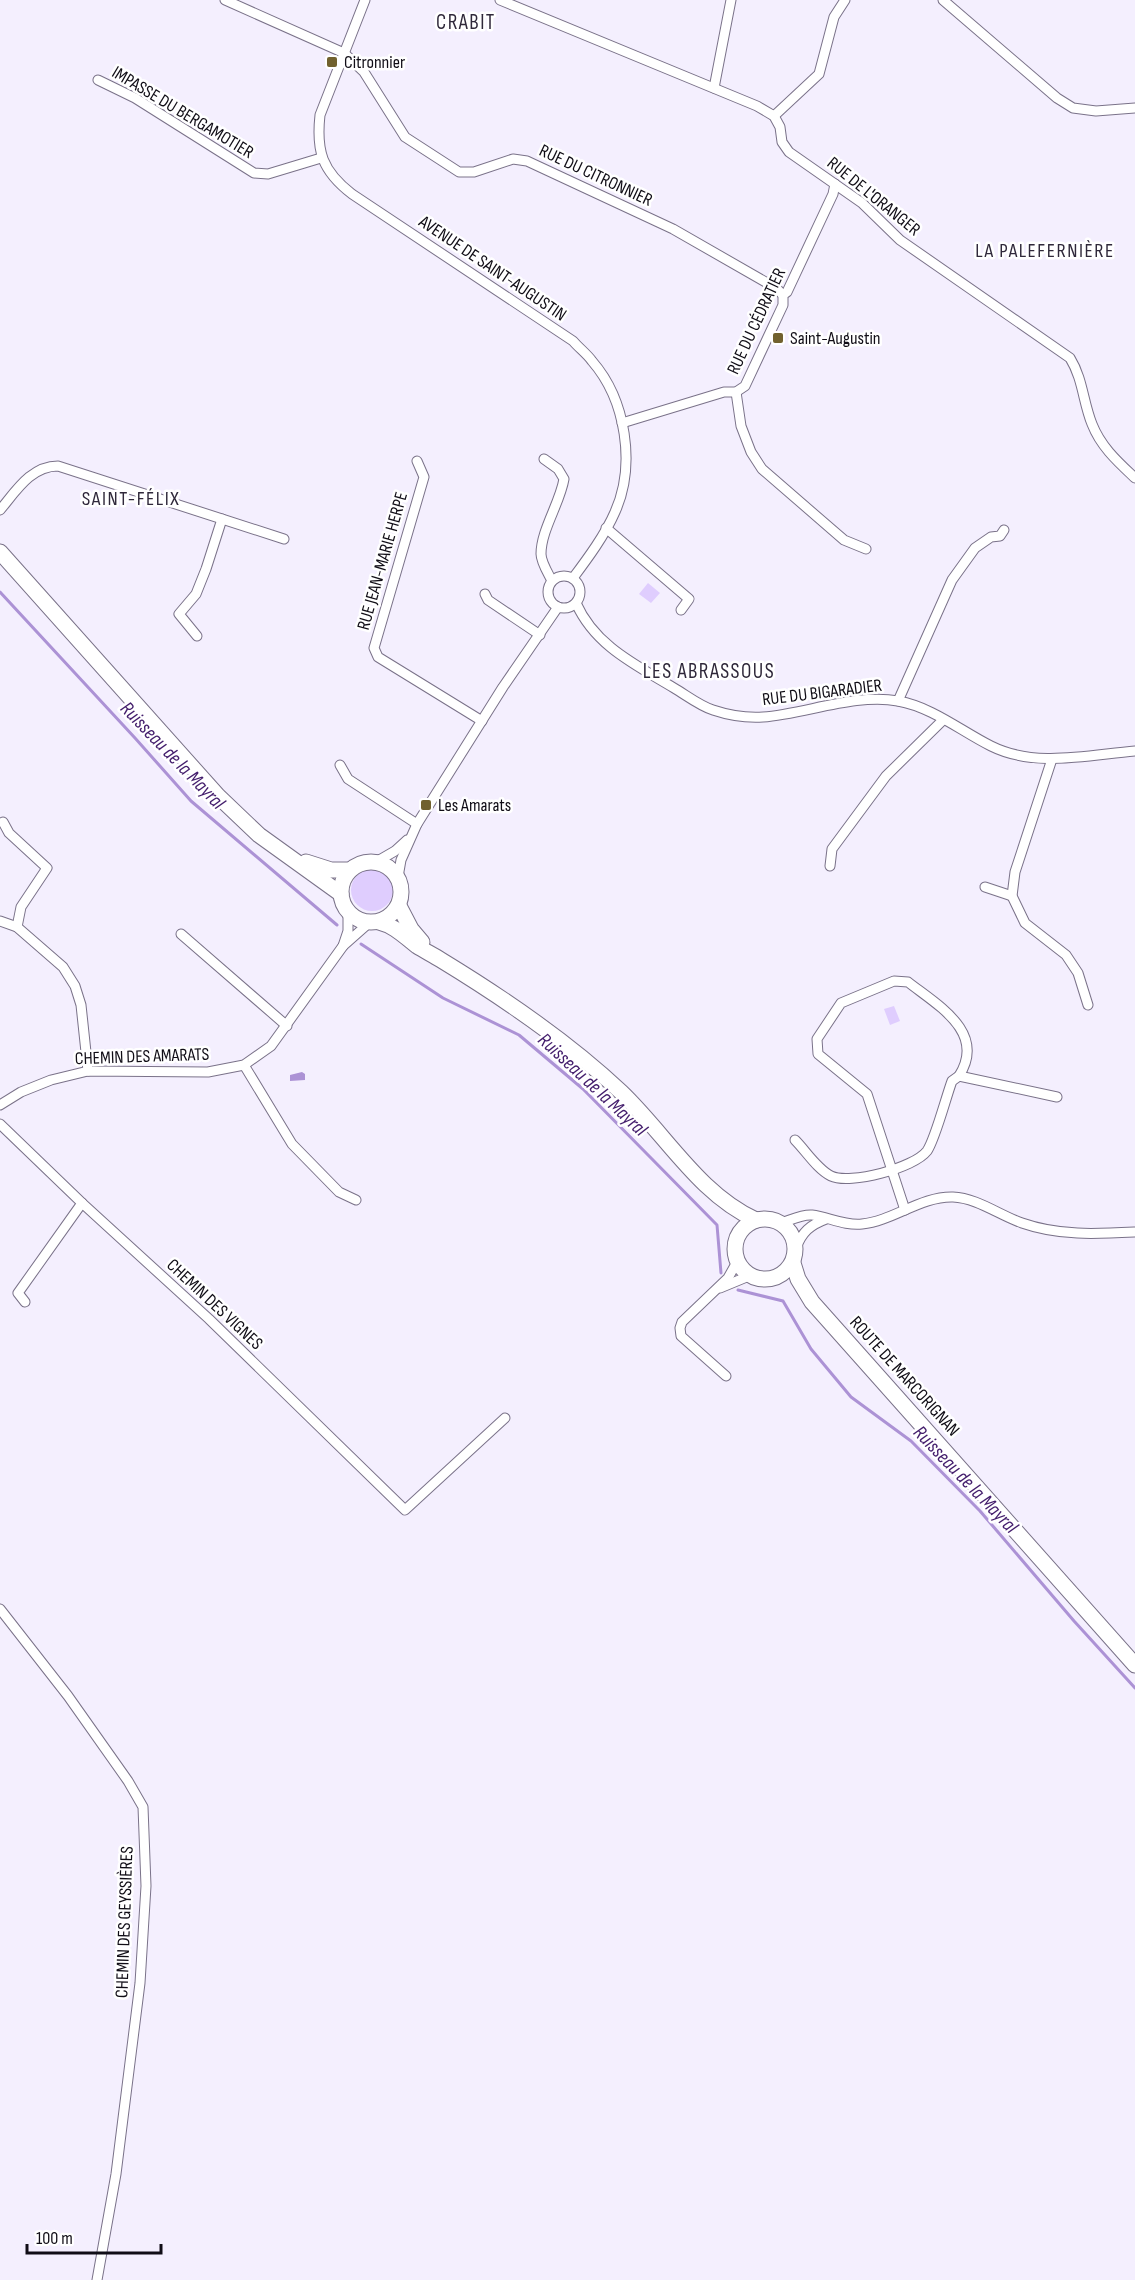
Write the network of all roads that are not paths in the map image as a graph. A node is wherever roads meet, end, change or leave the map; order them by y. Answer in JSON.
{"nodes":[{"id":1,"x":225,"y":0,"type":"edge"},
{"id":2,"x":365,"y":0,"type":"edge"},
{"id":3,"x":500,"y":0,"type":"edge"},
{"id":4,"x":731,"y":0,"type":"edge"},
{"id":5,"x":845,"y":0,"type":"edge"},
{"id":6,"x":943,"y":0,"type":"edge"},
{"id":7,"x":344,"y":53,"type":"junction"},
{"id":8,"x":98,"y":80,"type":"dead end"},
{"id":9,"x":714,"y":88,"type":"junction"},
{"id":10,"x":1135,"y":108,"type":"edge"},
{"id":11,"x":774,"y":116,"type":"junction"},
{"id":12,"x":321,"y":158,"type":"junction"},
{"id":13,"x":835,"y":184,"type":"junction"},
{"id":14,"x":783,"y":295,"type":"junction"},
{"id":15,"x":736,"y":392,"type":"junction"},
{"id":16,"x":622,"y":423,"type":"junction"},
{"id":17,"x":543,"y":459,"type":"dead end"},
{"id":18,"x":417,"y":461,"type":"dead end"},
{"id":19,"x":1135,"y":478,"type":"edge"},
{"id":20,"x":0,"y":510,"type":"edge"},
{"id":21,"x":222,"y":519,"type":"junction"},
{"id":22,"x":606,"y":528,"type":"junction"},
{"id":23,"x":1004,"y":530,"type":"dead end"},
{"id":24,"x":284,"y":539,"type":"dead end"},
{"id":25,"x":0,"y":542,"type":"edge"},
{"id":26,"x":866,"y":549,"type":"dead end"},
{"id":27,"x":0,"y":552,"type":"edge"},
{"id":28,"x":573,"y":578,"type":"junction"},
{"id":29,"x":552,"y":581,"type":"junction"},
{"id":30,"x":485,"y":594,"type":"dead end"},
{"id":31,"x":576,"y":603,"type":"junction"},
{"id":32,"x":558,"y":607,"type":"junction"},
{"id":33,"x":681,"y":610,"type":"dead end"},
{"id":34,"x":52,"y":611,"type":"junction"},
{"id":35,"x":540,"y":635,"type":"junction"},
{"id":36,"x":197,"y":636,"type":"dead end"},
{"id":37,"x":898,"y":701,"type":"junction"},
{"id":38,"x":482,"y":720,"type":"junction"},
{"id":39,"x":943,"y":720,"type":"junction"},
{"id":40,"x":1135,"y":751,"type":"edge"},
{"id":41,"x":1052,"y":759,"type":"junction"},
{"id":42,"x":340,"y":765,"type":"dead end"},
{"id":43,"x":3,"y":822,"type":"dead end"},
{"id":44,"x":417,"y":824,"type":"junction"},
{"id":45,"x":409,"y":839,"type":"junction"},
{"id":46,"x":288,"y":854,"type":"junction"},
{"id":47,"x":376,"y":862,"type":"junction"},
{"id":48,"x":830,"y":866,"type":"dead end"},
{"id":49,"x":350,"y":870,"type":"junction"},
{"id":50,"x":398,"y":877,"type":"junction"},
{"id":51,"x":985,"y":887,"type":"dead end"},
{"id":52,"x":340,"y":894,"type":"junction"},
{"id":53,"x":1012,"y":896,"type":"junction"},
{"id":54,"x":399,"y":906,"type":"junction"},
{"id":55,"x":348,"y":913,"type":"junction"},
{"id":56,"x":0,"y":921,"type":"edge"},
{"id":57,"x":374,"y":922,"type":"junction"},
{"id":58,"x":17,"y":927,"type":"junction"},
{"id":59,"x":181,"y":934,"type":"dead end"},
{"id":60,"x":343,"y":946,"type":"junction"},
{"id":61,"x":441,"y":960,"type":"junction"},
{"id":62,"x":1088,"y":1005,"type":"dead end"},
{"id":63,"x":287,"y":1026,"type":"junction"},
{"id":64,"x":244,"y":1065,"type":"junction"},
{"id":65,"x":87,"y":1071,"type":"junction"},
{"id":66,"x":959,"y":1076,"type":"junction"},
{"id":67,"x":1056,"y":1096,"type":"dead end"},
{"id":68,"x":0,"y":1105,"type":"edge"},
{"id":69,"x":0,"y":1124,"type":"edge"},
{"id":70,"x":795,"y":1140,"type":"dead end"},
{"id":71,"x":891,"y":1170,"type":"junction"},
{"id":72,"x":718,"y":1198,"type":"junction"},
{"id":73,"x":356,"y":1200,"type":"dead end"},
{"id":74,"x":82,"y":1203,"type":"junction"},
{"id":75,"x":905,"y":1210,"type":"junction"},
{"id":76,"x":826,"y":1219,"type":"junction"},
{"id":77,"x":756,"y":1220,"type":"junction"},
{"id":78,"x":781,"y":1223,"type":"junction"},
{"id":79,"x":1135,"y":1232,"type":"edge"},
{"id":80,"x":736,"y":1241,"type":"junction"},
{"id":81,"x":794,"y":1256,"type":"junction"},
{"id":82,"x":737,"y":1262,"type":"junction"},
{"id":83,"x":749,"y":1276,"type":"junction"},
{"id":84,"x":769,"y":1280,"type":"junction"},
{"id":85,"x":718,"y":1288,"type":"junction"},
{"id":86,"x":25,"y":1302,"type":"dead end"},
{"id":87,"x":812,"y":1302,"type":"junction"},
{"id":88,"x":726,"y":1376,"type":"dead end"},
{"id":89,"x":506,"y":1418,"type":"dead end"},
{"id":90,"x":0,"y":1609,"type":"edge"},
{"id":91,"x":1135,"y":1665,"type":"edge"},
{"id":92,"x":98,"y":2280,"type":"edge"}],
"edges":[{"from":1,"to":7,"type":"street","name":"RUE DU CITRONNIER"},
{"from":2,"to":7,"type":"street"},
{"from":3,"to":9,"type":"street"},
{"from":4,"to":9,"type":"street"},
{"from":5,"to":11,"type":"street"},
{"from":6,"to":10,"type":"street"},
{"from":7,"to":12,"type":"street"},
{"from":7,"to":14,"type":"street","name":"RUE DU CITRONNIER"},
{"from":8,"to":12,"type":"street","name":"IMPASSE DU BERGAMOTIER"},
{"from":9,"to":11,"type":"street"},
{"from":11,"to":13,"type":"street","name":"RUE DE L'ORANGER"},
{"from":12,"to":16,"type":"street","name":"AVENUE DE SAINT-AUGUSTIN"},
{"from":13,"to":14,"type":"street","name":"RUE DU CÉDRATIER"},
{"from":13,"to":19,"type":"street","name":"RUE DE L'ORANGER"},
{"from":14,"to":15,"type":"street","name":"RUE DU CÉDRATIER"},
{"from":15,"to":16,"type":"street","name":"RUE DU CÉDRATIER"},
{"from":15,"to":26,"type":"street"},
{"from":16,"to":22,"type":"street","name":"AVENUE DE SAINT-AUGUSTIN"},
{"from":17,"to":29,"type":"street"},
{"from":18,"to":38,"type":"street","name":"RUE JEAN-MARIE HERPE"},
{"from":20,"to":21,"type":"street"},
{"from":21,"to":24,"type":"street"},
{"from":21,"to":36,"type":"street"},
{"from":22,"to":28,"type":"street","name":"AVENUE DE SAINT-AUGUSTIN"},
{"from":22,"to":33,"type":"street"},
{"from":23,"to":37,"type":"street"},
{"from":25,"to":34,"type":"main road"},
{"from":27,"to":34,"type":"main road"},
{"from":28,"to":29,"type":"street"},
{"from":28,"to":31,"type":"street"},
{"from":29,"to":32,"type":"street"},
{"from":30,"to":35,"type":"street"},
{"from":31,"to":32,"type":"street"},
{"from":31,"to":37,"type":"street","name":"RUE DU BIGARADIER"},
{"from":32,"to":35,"type":"street"},
{"from":34,"to":46,"type":"main road"},
{"from":35,"to":38,"type":"street"},
{"from":37,"to":39,"type":"street","name":"RUE DU BIGARADIER"},
{"from":38,"to":44,"type":"street"},
{"from":39,"to":41,"type":"street","name":"RUE DU BIGARADIER"},
{"from":39,"to":48,"type":"street"},
{"from":40,"to":41,"type":"street","name":"RUE DU BIGARADIER"},
{"from":41,"to":53,"type":"street"},
{"from":42,"to":44,"type":"street"},
{"from":43,"to":58,"type":"street"},
{"from":44,"to":45,"type":"street"},
{"from":45,"to":47,"type":"street"},
{"from":45,"to":50,"type":"street"},
{"from":46,"to":49,"type":"main road"},
{"from":46,"to":52,"type":"main road"},
{"from":47,"to":49,"type":"main road"},
{"from":47,"to":50,"type":"main road"},
{"from":49,"to":52,"type":"main road"},
{"from":50,"to":54,"type":"main road"},
{"from":51,"to":53,"type":"street"},
{"from":52,"to":55,"type":"main road"},
{"from":53,"to":62,"type":"street"},
{"from":54,"to":57,"type":"main road"},
{"from":54,"to":61,"type":"main road"},
{"from":55,"to":57,"type":"main road"},
{"from":55,"to":60,"type":"street","name":"CHEMIN DES AMARATS"},
{"from":56,"to":58,"type":"street"},
{"from":57,"to":60,"type":"street","name":"CHEMIN DES AMARATS"},
{"from":57,"to":61,"type":"main road"},
{"from":58,"to":65,"type":"street"},
{"from":59,"to":63,"type":"street"},
{"from":60,"to":63,"type":"street","name":"CHEMIN DES AMARATS"},
{"from":61,"to":72,"type":"main road"},
{"from":63,"to":64,"type":"street","name":"CHEMIN DES AMARATS"},
{"from":64,"to":65,"type":"street","name":"CHEMIN DES AMARATS"},
{"from":64,"to":73,"type":"street"},
{"from":65,"to":68,"type":"street","name":"CHEMIN DES AMARATS"},
{"from":66,"to":67,"type":"street"},
{"from":66,"to":71,"type":"street"},
{"from":66,"to":71,"type":"street"},
{"from":69,"to":74,"type":"street","name":"CHEMIN DES VIGNES"},
{"from":70,"to":71,"type":"street"},
{"from":71,"to":75,"type":"street"},
{"from":72,"to":77,"type":"main road"},
{"from":72,"to":80,"type":"main road"},
{"from":74,"to":86,"type":"street"},
{"from":74,"to":89,"type":"street","name":"CHEMIN DES VIGNES"},
{"from":75,"to":76,"type":"street"},
{"from":75,"to":79,"type":"street"},
{"from":76,"to":78,"type":"street"},
{"from":76,"to":81,"type":"street"},
{"from":77,"to":78,"type":"main road"},
{"from":77,"to":80,"type":"main road"},
{"from":78,"to":81,"type":"main road"},
{"from":80,"to":82,"type":"main road"},
{"from":81,"to":84,"type":"main road"},
{"from":81,"to":87,"type":"main road","name":"ROUTE DE MARCORIGNAN"},
{"from":82,"to":83,"type":"main road"},
{"from":82,"to":85,"type":"street"},
{"from":83,"to":84,"type":"main road"},
{"from":83,"to":85,"type":"street"},
{"from":84,"to":87,"type":"main road","name":"ROUTE DE MARCORIGNAN"},
{"from":85,"to":88,"type":"street"},
{"from":87,"to":91,"type":"main road","name":"ROUTE DE MARCORIGNAN"},
{"from":90,"to":92,"type":"street","name":"CHEMIN DES GEYSSIÈRES"}]}
